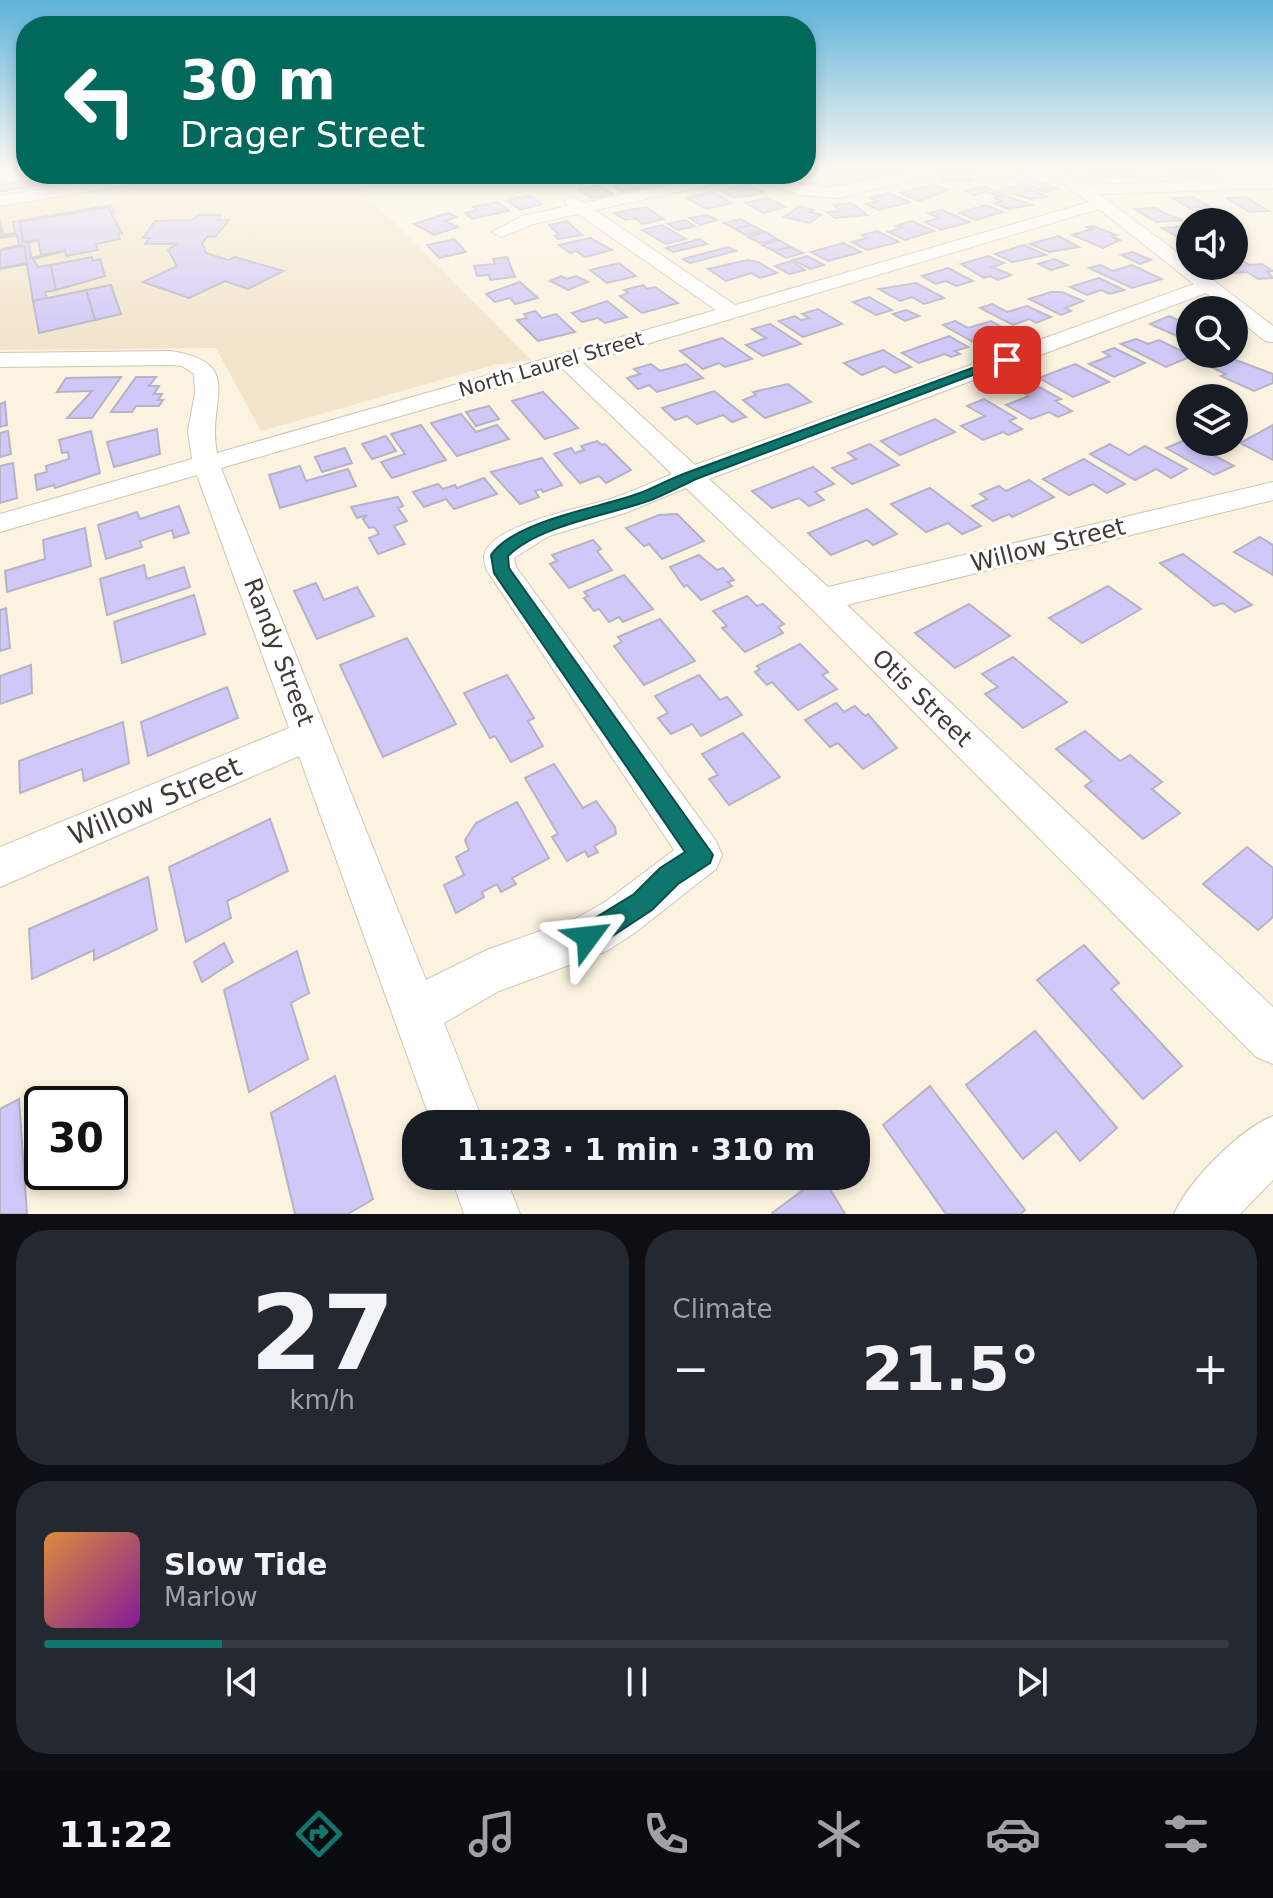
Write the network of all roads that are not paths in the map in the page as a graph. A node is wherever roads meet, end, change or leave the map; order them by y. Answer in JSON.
{"nodes":[{"id":1,"x":511,"y":227,"type":"edge"},
{"id":2,"x":608,"y":227,"type":"edge"},
{"id":3,"x":998,"y":227,"type":"edge"},
{"id":4,"x":1130,"y":227,"type":"edge"},
{"id":5,"x":501,"y":232,"type":"dead end"},
{"id":6,"x":1207,"y":286,"type":"junction"},
{"id":7,"x":731,"y":311,"type":"junction"},
{"id":8,"x":1273,"y":336,"type":"edge"},
{"id":9,"x":0,"y":360,"type":"edge"},
{"id":10,"x":567,"y":361,"type":"junction"},
{"id":11,"x":206,"y":463,"type":"junction"},
{"id":12,"x":691,"y":476,"type":"junction"},
{"id":13,"x":1273,"y":491,"type":"edge"},
{"id":14,"x":0,"y":523,"type":"edge"},
{"id":15,"x":822,"y":600,"type":"junction"},
{"id":16,"x":310,"y":735,"type":"junction"},
{"id":17,"x":0,"y":867,"type":"edge"},
{"id":18,"x":416,"y":1013,"type":"junction"},
{"id":19,"x":1273,"y":1040,"type":"edge"},
{"id":20,"x":453,"y":1110,"type":"edge"},
{"id":21,"x":1273,"y":1142,"type":"edge"},
{"id":22,"x":483,"y":1190,"type":"edge"},
{"id":23,"x":492,"y":1214,"type":"edge"},
{"id":24,"x":1202,"y":1214,"type":"edge"}],
"edges":[{"from":1,"to":5,"type":"street"},
{"from":2,"to":7,"type":"street"},
{"from":3,"to":7,"type":"street","name":"North Laurel Street"},
{"from":4,"to":6,"type":"street"},
{"from":6,"to":8,"type":"street"},
{"from":6,"to":12,"type":"street"},
{"from":7,"to":10,"type":"street","name":"North Laurel Street"},
{"from":9,"to":11,"type":"street","name":"Randy Street"},
{"from":10,"to":11,"type":"street","name":"North Laurel Street"},
{"from":10,"to":12,"type":"street","name":"Otis Street"},
{"from":11,"to":14,"type":"street","name":"North Laurel Street"},
{"from":11,"to":16,"type":"street","name":"Randy Street"},
{"from":12,"to":15,"type":"street","name":"Otis Street"},
{"from":12,"to":18,"type":"street"},
{"from":13,"to":15,"type":"street","name":"Willow Street"},
{"from":15,"to":19,"type":"street","name":"Otis Street"},
{"from":16,"to":17,"type":"street","name":"Willow Street"},
{"from":16,"to":18,"type":"street","name":"Randy Street"},
{"from":18,"to":20,"type":"street","name":"Randy Street"},
{"from":21,"to":24,"type":"street"},
{"from":22,"to":23,"type":"street"}]}
